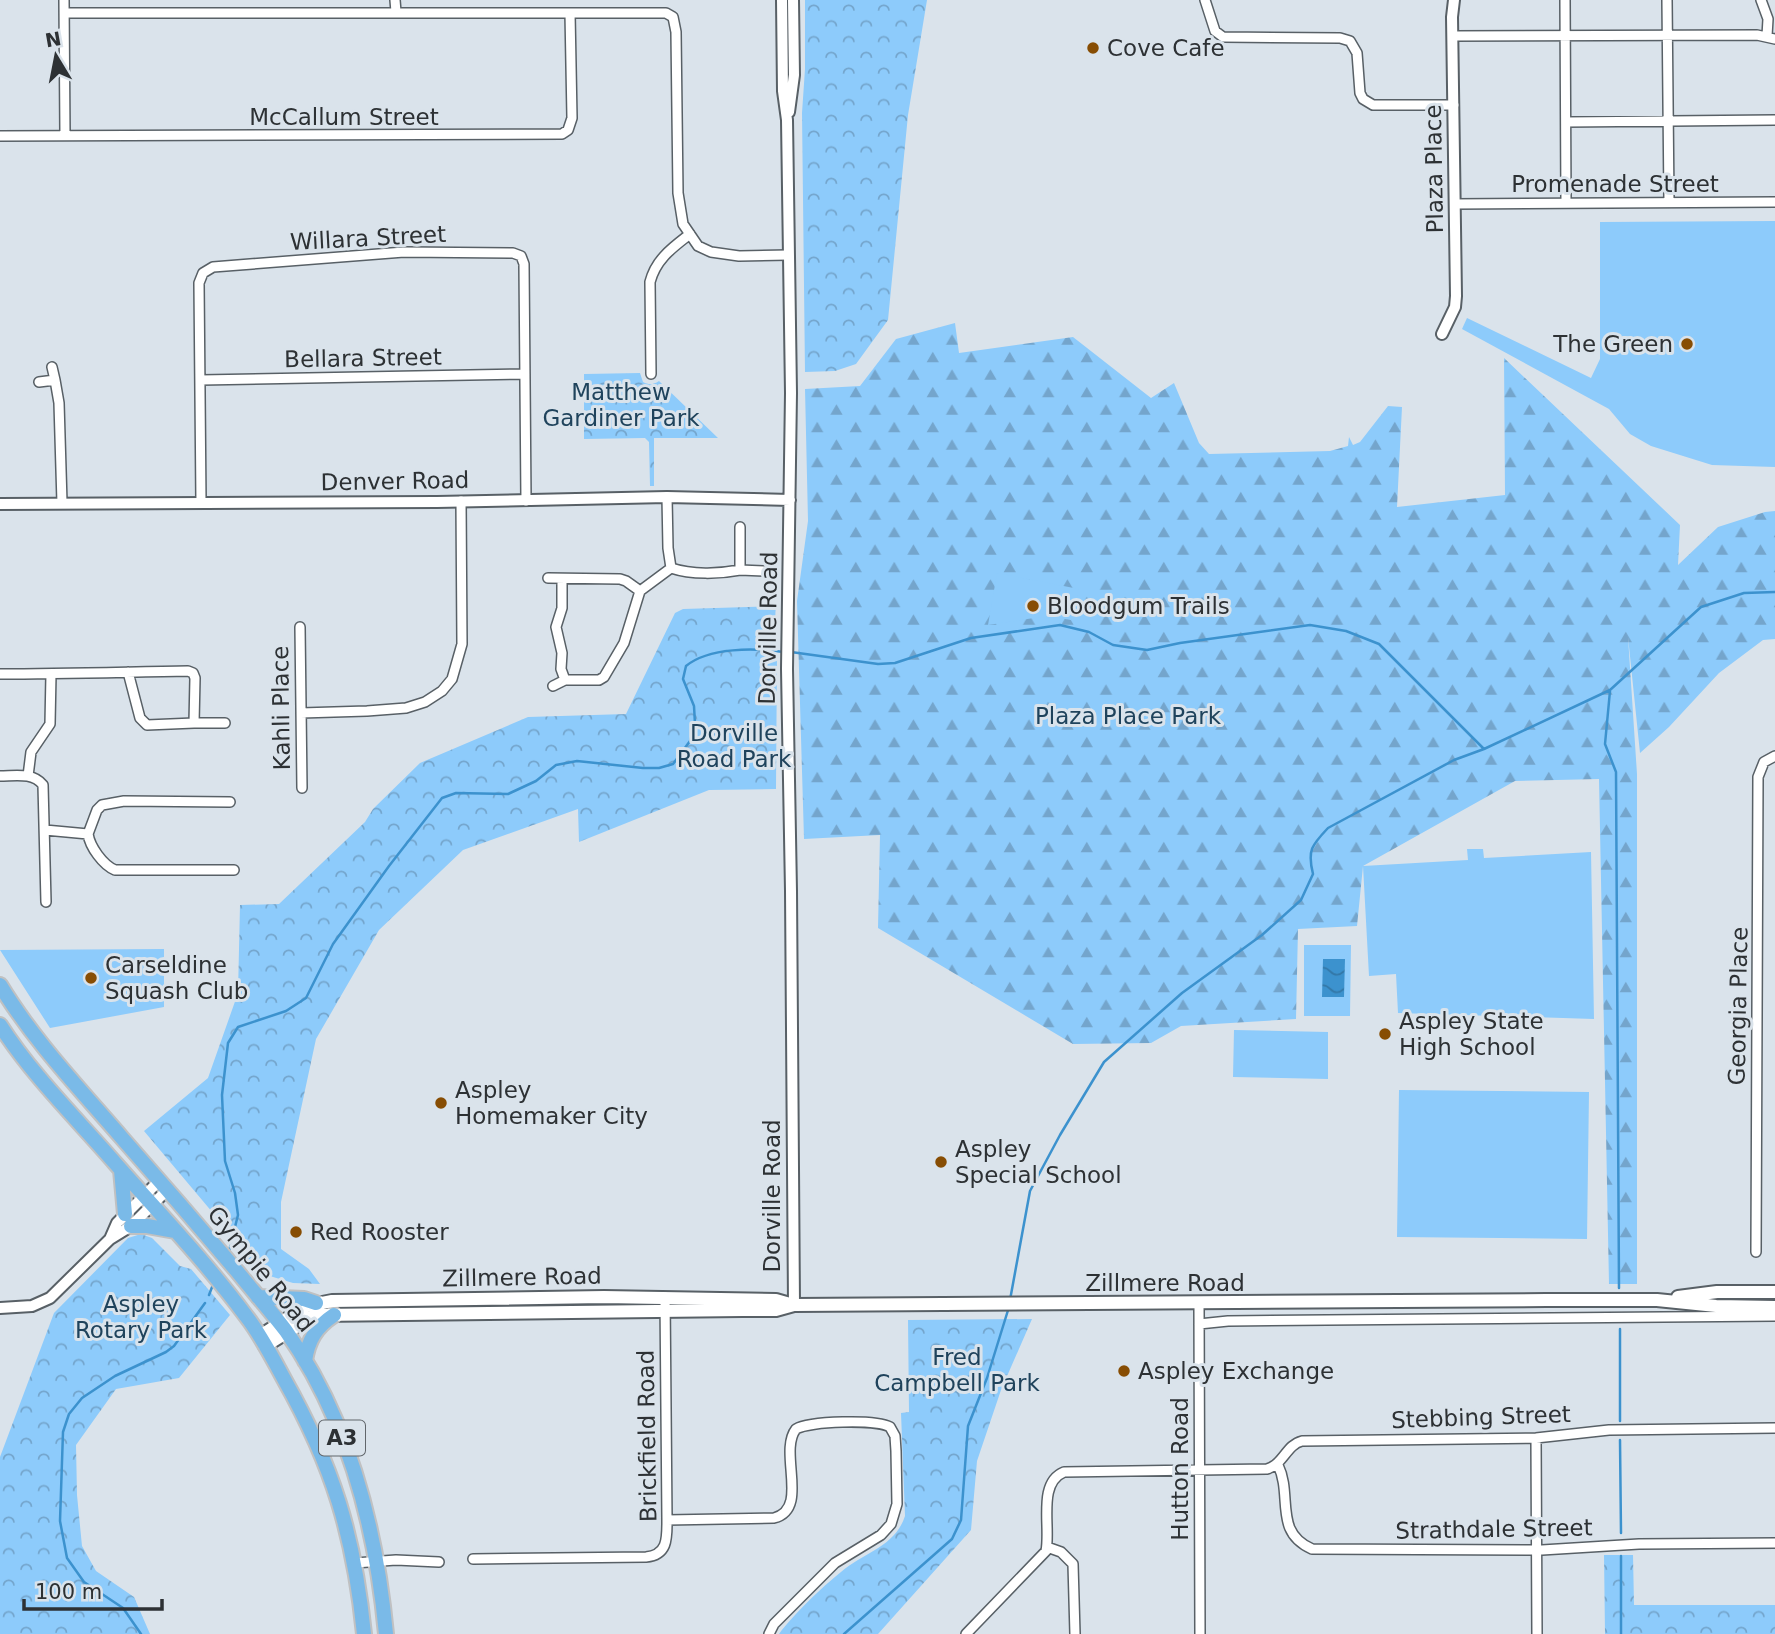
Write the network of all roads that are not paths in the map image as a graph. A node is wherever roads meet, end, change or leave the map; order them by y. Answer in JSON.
{"nodes":[{"id":1,"x":64,"y":0,"type":"edge"},
{"id":2,"x":396,"y":0,"type":"edge"},
{"id":3,"x":782,"y":0,"type":"edge"},
{"id":4,"x":793,"y":0,"type":"edge"},
{"id":5,"x":1205,"y":0,"type":"edge"},
{"id":6,"x":1454,"y":0,"type":"edge"},
{"id":7,"x":1565,"y":0,"type":"edge"},
{"id":8,"x":1667,"y":0,"type":"edge"},
{"id":9,"x":1761,"y":0,"type":"edge"},
{"id":10,"x":396,"y":12,"type":"junction"},
{"id":11,"x":65,"y":13,"type":"junction"},
{"id":12,"x":570,"y":13,"type":"junction"},
{"id":13,"x":1452,"y":36,"type":"junction"},
{"id":14,"x":1565,"y":37,"type":"junction"},
{"id":15,"x":1668,"y":37,"type":"junction"},
{"id":16,"x":1771,"y":38,"type":"edge"},
{"id":17,"x":1454,"y":105,"type":"junction"},
{"id":18,"x":787,"y":120,"type":"junction"},
{"id":19,"x":1775,"y":120,"type":"edge"},
{"id":20,"x":1669,"y":121,"type":"junction"},
{"id":21,"x":1566,"y":122,"type":"junction"},
{"id":22,"x":65,"y":135,"type":"junction"},
{"id":23,"x":0,"y":136,"type":"edge"},
{"id":24,"x":1670,"y":202,"type":"junction"},
{"id":25,"x":1775,"y":202,"type":"edge"},
{"id":26,"x":1566,"y":203,"type":"junction"},
{"id":27,"x":1455,"y":204,"type":"junction"},
{"id":28,"x":690,"y":234,"type":"junction"},
{"id":29,"x":788,"y":255,"type":"junction"},
{"id":30,"x":1443,"y":334,"type":"dead end"},
{"id":31,"x":52,"y":367,"type":"dead end"},
{"id":32,"x":525,"y":374,"type":"junction"},
{"id":33,"x":651,"y":374,"type":"dead end"},
{"id":34,"x":55,"y":380,"type":"junction"},
{"id":35,"x":201,"y":380,"type":"junction"},
{"id":36,"x":39,"y":382,"type":"dead end"},
{"id":37,"x":667,"y":497,"type":"junction"},
{"id":38,"x":790,"y":500,"type":"junction"},
{"id":39,"x":461,"y":501,"type":"junction"},
{"id":40,"x":526,"y":501,"type":"junction"},
{"id":41,"x":62,"y":503,"type":"junction"},
{"id":42,"x":201,"y":503,"type":"junction"},
{"id":43,"x":0,"y":504,"type":"edge"},
{"id":44,"x":740,"y":527,"type":"dead end"},
{"id":45,"x":671,"y":568,"type":"junction"},
{"id":46,"x":740,"y":570,"type":"junction"},
{"id":47,"x":764,"y":571,"type":"dead end"},
{"id":48,"x":548,"y":578,"type":"dead end"},
{"id":49,"x":562,"y":579,"type":"junction"},
{"id":50,"x":640,"y":591,"type":"junction"},
{"id":51,"x":300,"y":627,"type":"dead end"},
{"id":52,"x":128,"y":672,"type":"junction"},
{"id":53,"x":0,"y":674,"type":"edge"},
{"id":54,"x":51,"y":674,"type":"junction"},
{"id":55,"x":565,"y":680,"type":"junction"},
{"id":56,"x":553,"y":686,"type":"dead end"},
{"id":57,"x":301,"y":713,"type":"junction"},
{"id":58,"x":194,"y":723,"type":"junction"},
{"id":59,"x":225,"y":723,"type":"dead end"},
{"id":60,"x":1775,"y":756,"type":"edge"},
{"id":61,"x":0,"y":776,"type":"edge"},
{"id":62,"x":28,"y":776,"type":"junction"},
{"id":63,"x":302,"y":788,"type":"dead end"},
{"id":64,"x":230,"y":802,"type":"dead end"},
{"id":65,"x":45,"y":830,"type":"junction"},
{"id":66,"x":88,"y":834,"type":"junction"},
{"id":67,"x":234,"y":870,"type":"dead end"},
{"id":68,"x":46,"y":902,"type":"dead end"},
{"id":69,"x":0,"y":985,"type":"edge"},
{"id":70,"x":0,"y":1025,"type":"edge"},
{"id":71,"x":121,"y":1170,"type":"junction"},
{"id":72,"x":163,"y":1185,"type":"junction"},
{"id":73,"x":148,"y":1200,"type":"junction"},
{"id":74,"x":128,"y":1220,"type":"junction"},
{"id":75,"x":175,"y":1231,"type":"junction"},
{"id":76,"x":1756,"y":1252,"type":"dead end"},
{"id":77,"x":1775,"y":1292,"type":"edge"},
{"id":78,"x":258,"y":1297,"type":"junction"},
{"id":79,"x":665,"y":1297,"type":"junction"},
{"id":80,"x":1536,"y":1300,"type":"junction"},
{"id":81,"x":1657,"y":1300,"type":"junction"},
{"id":82,"x":316,"y":1303,"type":"junction"},
{"id":83,"x":1199,"y":1304,"type":"junction"},
{"id":84,"x":794,"y":1305,"type":"junction"},
{"id":85,"x":1775,"y":1307,"type":"edge"},
{"id":86,"x":0,"y":1308,"type":"edge"},
{"id":87,"x":665,"y":1311,"type":"junction"},
{"id":88,"x":334,"y":1315,"type":"junction"},
{"id":89,"x":1775,"y":1316,"type":"edge"},
{"id":90,"x":1537,"y":1319,"type":"junction"},
{"id":91,"x":1199,"y":1324,"type":"junction"},
{"id":92,"x":283,"y":1328,"type":"junction"},
{"id":93,"x":263,"y":1341,"type":"junction"},
{"id":94,"x":304,"y":1361,"type":"junction"},
{"id":95,"x":1775,"y":1428,"type":"edge"},
{"id":96,"x":1536,"y":1438,"type":"junction"},
{"id":97,"x":1278,"y":1465,"type":"junction"},
{"id":98,"x":1200,"y":1470,"type":"junction"},
{"id":99,"x":667,"y":1520,"type":"junction"},
{"id":100,"x":1775,"y":1543,"type":"edge"},
{"id":101,"x":1047,"y":1547,"type":"junction"},
{"id":102,"x":1537,"y":1549,"type":"junction"},
{"id":103,"x":473,"y":1559,"type":"dead end"},
{"id":104,"x":377,"y":1562,"type":"junction"},
{"id":105,"x":439,"y":1562,"type":"dead end"},
{"id":106,"x":355,"y":1563,"type":"junction"},
{"id":107,"x":364,"y":1634,"type":"edge"},
{"id":108,"x":386,"y":1634,"type":"edge"},
{"id":109,"x":769,"y":1634,"type":"edge"},
{"id":110,"x":966,"y":1634,"type":"edge"},
{"id":111,"x":1075,"y":1634,"type":"edge"},
{"id":112,"x":1200,"y":1634,"type":"edge"},
{"id":113,"x":1537,"y":1634,"type":"edge"}],
"edges":[{"from":1,"to":11,"type":"street"},
{"from":2,"to":10,"type":"street"},
{"from":3,"to":18,"type":"street","name":"Dorville Road"},
{"from":4,"to":18,"type":"street","name":"Dorville Road"},
{"from":5,"to":17,"type":"street"},
{"from":6,"to":13,"type":"street","name":"Plaza Place"},
{"from":7,"to":14,"type":"street"},
{"from":8,"to":15,"type":"street"},
{"from":9,"to":16,"type":"street"},
{"from":10,"to":11,"type":"street"},
{"from":10,"to":12,"type":"street"},
{"from":11,"to":22,"type":"street"},
{"from":12,"to":22,"type":"street","name":"McCallum Street"},
{"from":12,"to":28,"type":"street"},
{"from":13,"to":14,"type":"street"},
{"from":13,"to":17,"type":"street","name":"Plaza Place"},
{"from":14,"to":15,"type":"street"},
{"from":14,"to":21,"type":"street"},
{"from":15,"to":16,"type":"street"},
{"from":15,"to":20,"type":"street"},
{"from":17,"to":27,"type":"street","name":"Plaza Place"},
{"from":18,"to":29,"type":"street","name":"Dorville Road"},
{"from":19,"to":20,"type":"street"},
{"from":20,"to":21,"type":"street"},
{"from":20,"to":24,"type":"street"},
{"from":21,"to":26,"type":"street"},
{"from":22,"to":23,"type":"street","name":"McCallum Street"},
{"from":24,"to":25,"type":"street","name":"Promenade Street"},
{"from":24,"to":26,"type":"street","name":"Promenade Street"},
{"from":26,"to":27,"type":"street","name":"Promenade Street"},
{"from":27,"to":30,"type":"street","name":"Plaza Place"},
{"from":28,"to":29,"type":"street"},
{"from":28,"to":33,"type":"street"},
{"from":29,"to":38,"type":"street","name":"Dorville Road"},
{"from":31,"to":34,"type":"street"},
{"from":32,"to":35,"type":"street","name":"Bellara Street"},
{"from":32,"to":35,"type":"street","name":"Willara Street"},
{"from":32,"to":40,"type":"street","name":"Willara Street"},
{"from":34,"to":36,"type":"street"},
{"from":34,"to":41,"type":"street"},
{"from":35,"to":42,"type":"street","name":"Willara Street"},
{"from":37,"to":38,"type":"street","name":"Denver Road"},
{"from":37,"to":40,"type":"street","name":"Denver Road"},
{"from":37,"to":45,"type":"street"},
{"from":38,"to":84,"type":"street","name":"Dorville Road"},
{"from":39,"to":40,"type":"street","name":"Denver Road"},
{"from":39,"to":42,"type":"street","name":"Denver Road"},
{"from":39,"to":57,"type":"street"},
{"from":41,"to":42,"type":"street","name":"Denver Road"},
{"from":41,"to":43,"type":"street","name":"Denver Road"},
{"from":44,"to":46,"type":"street"},
{"from":45,"to":46,"type":"street"},
{"from":45,"to":50,"type":"street"},
{"from":46,"to":47,"type":"street"},
{"from":48,"to":49,"type":"street"},
{"from":49,"to":50,"type":"street"},
{"from":49,"to":55,"type":"street"},
{"from":50,"to":55,"type":"street"},
{"from":51,"to":57,"type":"street","name":"Kahli Place"},
{"from":52,"to":54,"type":"street"},
{"from":52,"to":58,"type":"street"},
{"from":52,"to":58,"type":"street"},
{"from":53,"to":54,"type":"street"},
{"from":54,"to":62,"type":"street"},
{"from":55,"to":56,"type":"street"},
{"from":57,"to":63,"type":"street","name":"Kahli Place"},
{"from":58,"to":59,"type":"street"},
{"from":60,"to":76,"type":"street","name":"Georgia Place"},
{"from":61,"to":62,"type":"street"},
{"from":62,"to":65,"type":"street"},
{"from":64,"to":66,"type":"street"},
{"from":65,"to":66,"type":"street"},
{"from":65,"to":68,"type":"street"},
{"from":66,"to":67,"type":"street"},
{"from":69,"to":72,"type":"highway","name":"Gympie Road","number":"A3"},
{"from":70,"to":71,"type":"highway","name":"Gympie Road","number":"A3"},
{"from":71,"to":73,"type":"highway","name":"Gympie Road","number":"A3"},
{"from":71,"to":74,"type":"highway"},
{"from":72,"to":73,"type":"street"},
{"from":72,"to":78,"type":"highway","name":"Gympie Road","number":"A3"},
{"from":73,"to":74,"type":"street"},
{"from":73,"to":75,"type":"highway","name":"Gympie Road","number":"A3"},
{"from":74,"to":75,"type":"highway"},
{"from":74,"to":86,"type":"street"},
{"from":75,"to":93,"type":"highway","name":"Gympie Road","number":"A3"},
{"from":77,"to":81,"type":"main road","name":"Zillmere Road"},
{"from":78,"to":82,"type":"highway"},
{"from":78,"to":92,"type":"highway","name":"Gympie Road","number":"A3"},
{"from":79,"to":82,"type":"main road","name":"Zillmere Road"},
{"from":79,"to":84,"type":"main road","name":"Zillmere Road"},
{"from":79,"to":87,"type":"street","name":"Brickfield Road"},
{"from":80,"to":81,"type":"main road","name":"Zillmere Road"},
{"from":80,"to":83,"type":"main road","name":"Zillmere Road"},
{"from":80,"to":90,"type":"street"},
{"from":81,"to":85,"type":"main road","name":"Zillmere Road"},
{"from":82,"to":92,"type":"main road","name":"Zillmere Road"},
{"from":83,"to":84,"type":"main road","name":"Zillmere Road"},
{"from":83,"to":91,"type":"street","name":"Hutton Road"},
{"from":84,"to":87,"type":"main road","name":"Zillmere Road"},
{"from":87,"to":88,"type":"main road","name":"Zillmere Road"},
{"from":87,"to":99,"type":"street","name":"Brickfield Road"},
{"from":88,"to":92,"type":"main road","name":"Zillmere Road"},
{"from":88,"to":94,"type":"highway"},
{"from":89,"to":90,"type":"street","name":"Zillmere Road"},
{"from":90,"to":91,"type":"street","name":"Zillmere Road"},
{"from":91,"to":98,"type":"street","name":"Hutton Road"},
{"from":92,"to":93,"type":"main road","name":"Zillmere Road"},
{"from":92,"to":94,"type":"highway","name":"Gympie Road","number":"A3"},
{"from":93,"to":106,"type":"highway","name":"Gympie Road","number":"A3"},
{"from":94,"to":104,"type":"highway","name":"Gympie Road","number":"A3"},
{"from":95,"to":96,"type":"street","name":"Stebbing Street"},
{"from":96,"to":97,"type":"street","name":"Stebbing Street"},
{"from":96,"to":102,"type":"street"},
{"from":97,"to":98,"type":"street"},
{"from":97,"to":102,"type":"street","name":"Strathdale Street"},
{"from":98,"to":101,"type":"street"},
{"from":98,"to":112,"type":"street","name":"Hutton Road"},
{"from":99,"to":103,"type":"street","name":"Brickfield Road"},
{"from":99,"to":109,"type":"street"},
{"from":100,"to":102,"type":"street","name":"Strathdale Street"},
{"from":101,"to":110,"type":"street"},
{"from":101,"to":111,"type":"street"},
{"from":102,"to":113,"type":"street"},
{"from":104,"to":105,"type":"street"},
{"from":104,"to":106,"type":"street"},
{"from":104,"to":108,"type":"highway","name":"Gympie Road","number":"A3"},
{"from":106,"to":107,"type":"highway","name":"Gympie Road","number":"A3"}]}
